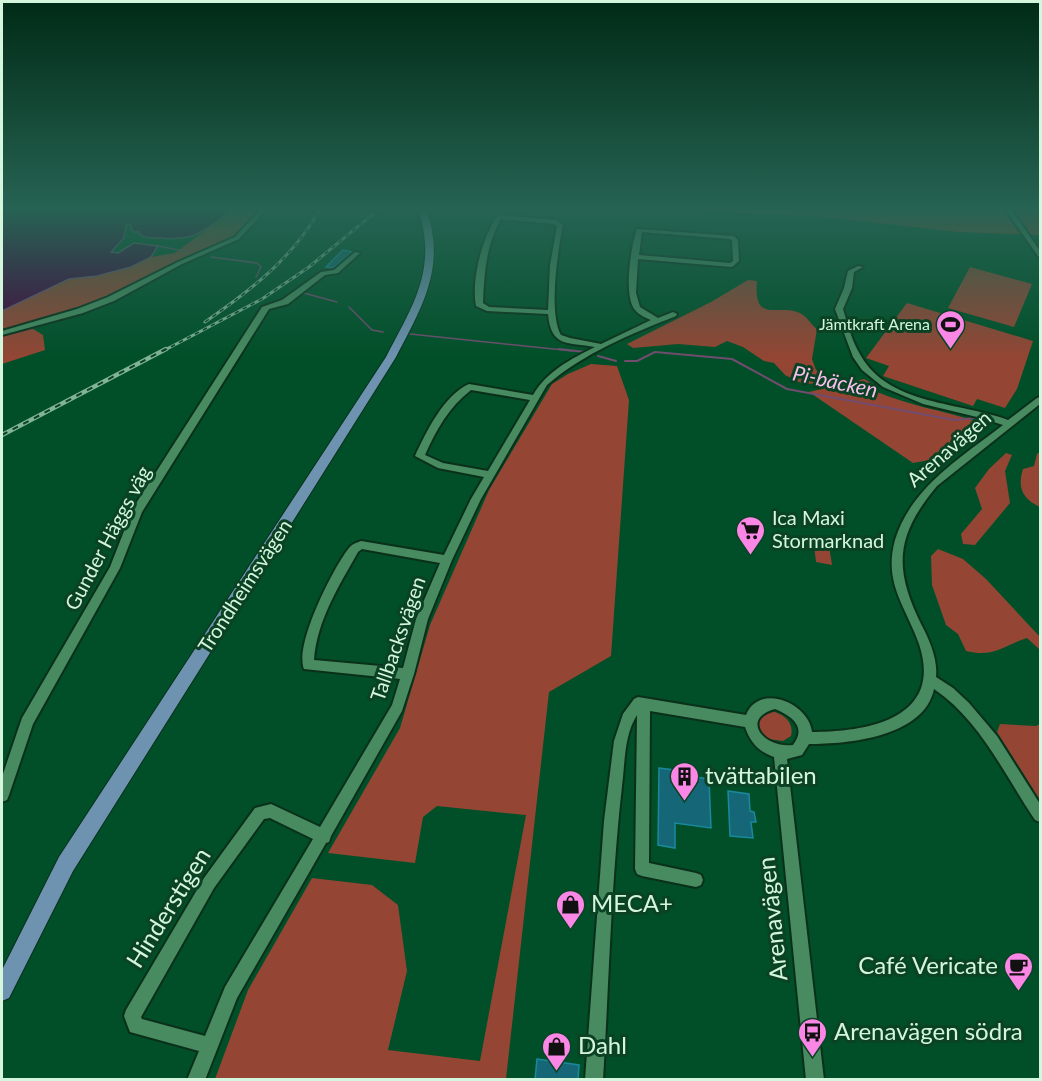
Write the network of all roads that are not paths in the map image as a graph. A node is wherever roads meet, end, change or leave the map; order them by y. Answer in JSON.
{"nodes":[{"id":1,"x":188,"y":259,"type":"edge"},
{"id":2,"x":350,"y":259,"type":"edge"},
{"id":3,"x":430,"y":259,"type":"edge"},
{"id":4,"x":483,"y":259,"type":"edge"},
{"id":5,"x":554,"y":259,"type":"edge"},
{"id":6,"x":636,"y":259,"type":"edge"},
{"id":7,"x":665,"y":259,"type":"edge"},
{"id":8,"x":736,"y":259,"type":"edge"},
{"id":9,"x":860,"y":267,"type":"dead end"},
{"id":10,"x":552,"y":312,"type":"junction"},
{"id":11,"x":673,"y":314,"type":"dead end"},
{"id":12,"x":657,"y":320,"type":"junction"},
{"id":13,"x":2,"y":333,"type":"edge"},
{"id":14,"x":600,"y":346,"type":"junction"},
{"id":15,"x":536,"y":398,"type":"junction"},
{"id":16,"x":1041,"y":400,"type":"edge"},
{"id":17,"x":1009,"y":424,"type":"junction"},
{"id":18,"x":490,"y":475,"type":"junction"},
{"id":19,"x":447,"y":560,"type":"junction"},
{"id":20,"x":408,"y":674,"type":"junction"},
{"id":21,"x":930,"y":680,"type":"junction"},
{"id":22,"x":649,"y":706,"type":"junction"},
{"id":23,"x":750,"y":722,"type":"junction"},
{"id":24,"x":806,"y":738,"type":"junction"},
{"id":25,"x":780,"y":753,"type":"junction"},
{"id":26,"x":2,"y":795,"type":"edge"},
{"id":27,"x":1041,"y":815,"type":"edge"},
{"id":28,"x":324,"y":837,"type":"junction"},
{"id":29,"x":696,"y":880,"type":"dead end"},
{"id":30,"x":19,"y":952,"type":"junction"},
{"id":31,"x":2,"y":972,"type":"edge"},
{"id":32,"x":2,"y":991,"type":"edge"},
{"id":33,"x":209,"y":1045,"type":"junction"},
{"id":34,"x":196,"y":1080,"type":"edge"},
{"id":35,"x":594,"y":1080,"type":"edge"},
{"id":36,"x":816,"y":1080,"type":"edge"}],
"edges":[{"from":1,"to":13,"type":"street"},
{"from":2,"to":26,"type":"street","name":"Gunder Häggs väg"},
{"from":3,"to":30,"type":"main road","name":"Trondheimsvägen"},
{"from":4,"to":10,"type":"street"},
{"from":5,"to":10,"type":"street"},
{"from":6,"to":12,"type":"street"},
{"from":7,"to":8,"type":"street"},
{"from":9,"to":17,"type":"street"},
{"from":10,"to":14,"type":"street"},
{"from":11,"to":12,"type":"street","name":"Tallbacksvägen"},
{"from":12,"to":14,"type":"street","name":"Tallbacksvägen"},
{"from":14,"to":15,"type":"street","name":"Tallbacksvägen"},
{"from":15,"to":18,"type":"street","name":"Tallbacksvägen"},
{"from":15,"to":18,"type":"street"},
{"from":16,"to":17,"type":"street","name":"Arenavägen"},
{"from":17,"to":21,"type":"street","name":"Arenavägen"},
{"from":18,"to":19,"type":"street","name":"Tallbacksvägen"},
{"from":19,"to":20,"type":"street","name":"Tallbacksvägen"},
{"from":19,"to":20,"type":"street"},
{"from":20,"to":28,"type":"street","name":"Tallbacksvägen"},
{"from":21,"to":24,"type":"street"},
{"from":21,"to":27,"type":"street"},
{"from":22,"to":23,"type":"street"},
{"from":22,"to":29,"type":"street"},
{"from":22,"to":35,"type":"street"},
{"from":23,"to":24,"type":"street"},
{"from":23,"to":25,"type":"street"},
{"from":24,"to":25,"type":"street"},
{"from":25,"to":36,"type":"street","name":"Arenavägen"},
{"from":28,"to":33,"type":"street","name":"Tallbacksvägen"},
{"from":28,"to":33,"type":"street","name":"Hinderstigen"},
{"from":30,"to":31,"type":"main road","name":"Trondheimsvägen"},
{"from":30,"to":32,"type":"main road","name":"Trondheimsvägen"},
{"from":33,"to":34,"type":"street","name":"Tallbacksvägen"}]}
